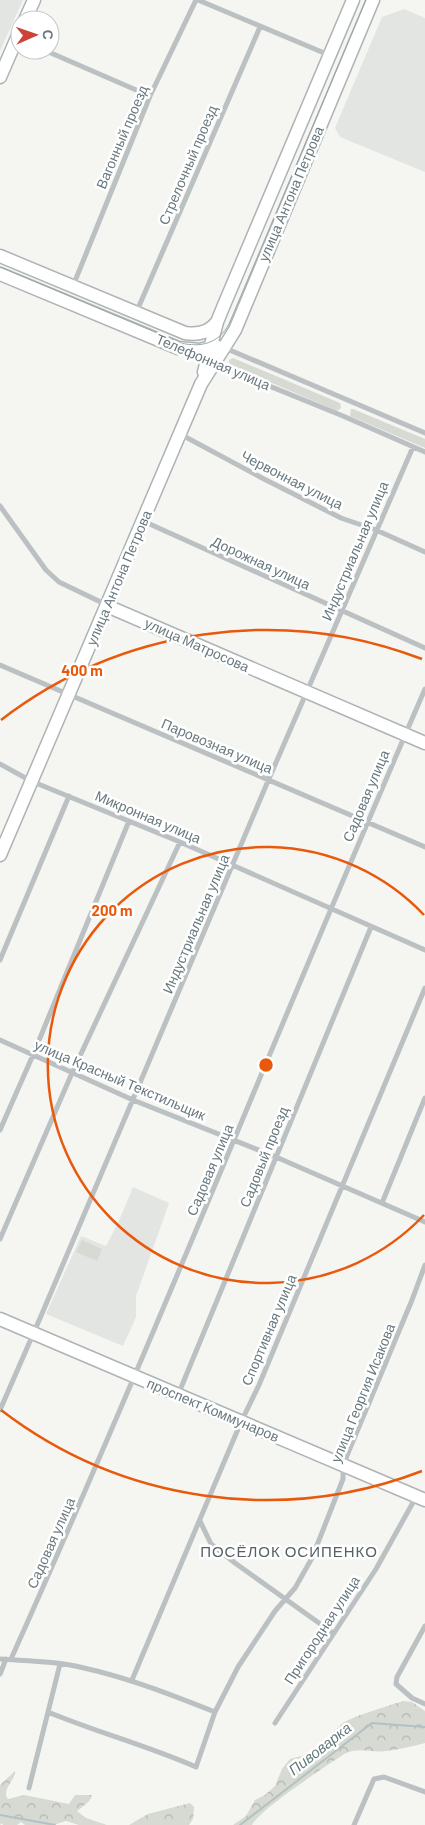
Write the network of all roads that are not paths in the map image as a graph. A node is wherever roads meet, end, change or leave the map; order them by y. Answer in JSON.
{"nodes":[{"id":1,"x":197,"y":0,"type":"edge"},
{"id":2,"x":352,"y":0,"type":"edge"},
{"id":3,"x":373,"y":0,"type":"edge"},
{"id":4,"x":260,"y":27,"type":"junction"},
{"id":5,"x":10,"y":55,"type":"edge"},
{"id":6,"x":329,"y":56,"type":"junction"},
{"id":7,"x":60,"y":57,"type":"edge"},
{"id":8,"x":0,"y":77,"type":"edge"},
{"id":9,"x":150,"y":96,"type":"junction"},
{"id":10,"x":0,"y":256,"type":"edge"},
{"id":11,"x":0,"y":274,"type":"edge"},
{"id":12,"x":73,"y":286,"type":"junction"},
{"id":13,"x":136,"y":313,"type":"junction"},
{"id":14,"x":217,"y":322,"type":"junction"},
{"id":15,"x":185,"y":333,"type":"junction"},
{"id":16,"x":214,"y":351,"type":"junction"},
{"id":17,"x":425,"y":433,"type":"edge"},
{"id":18,"x":180,"y":434,"type":"junction"},
{"id":19,"x":413,"y":447,"type":"junction"},
{"id":20,"x":425,"y":452,"type":"edge"},
{"id":21,"x":0,"y":506,"type":"edge"},
{"id":22,"x":143,"y":521,"type":"junction"},
{"id":23,"x":376,"y":530,"type":"junction"},
{"id":24,"x":425,"y":552,"type":"edge"},
{"id":25,"x":107,"y":606,"type":"junction"},
{"id":26,"x":341,"y":612,"type":"junction"},
{"id":27,"x":425,"y":648,"type":"edge"},
{"id":28,"x":0,"y":665,"type":"edge"},
{"id":29,"x":425,"y":689,"type":"edge"},
{"id":30,"x":307,"y":693,"type":"junction"},
{"id":31,"x":69,"y":695,"type":"junction"},
{"id":32,"x":405,"y":734,"type":"junction"},
{"id":33,"x":425,"y":743,"type":"edge"},
{"id":34,"x":0,"y":764,"type":"edge"},
{"id":35,"x":31,"y":781,"type":"junction"},
{"id":36,"x":268,"y":781,"type":"junction"},
{"id":37,"x":69,"y":796,"type":"junction"},
{"id":38,"x":129,"y":821,"type":"junction"},
{"id":39,"x":366,"y":822,"type":"junction"},
{"id":40,"x":180,"y":842,"type":"junction"},
{"id":41,"x":425,"y":847,"type":"edge"},
{"id":42,"x":0,"y":855,"type":"edge"},
{"id":43,"x":233,"y":866,"type":"junction"},
{"id":44,"x":331,"y":909,"type":"junction"},
{"id":45,"x":371,"y":927,"type":"junction"},
{"id":46,"x":425,"y":950,"type":"edge"},
{"id":47,"x":0,"y":960,"type":"edge"},
{"id":48,"x":425,"y":988,"type":"edge"},
{"id":49,"x":0,"y":1040,"type":"edge"},
{"id":50,"x":33,"y":1055,"type":"junction"},
{"id":51,"x":72,"y":1073,"type":"junction"},
{"id":52,"x":425,"y":1098,"type":"edge"},
{"id":53,"x":133,"y":1100,"type":"junction"},
{"id":54,"x":0,"y":1130,"type":"edge"},
{"id":55,"x":235,"y":1141,"type":"junction"},
{"id":56,"x":276,"y":1157,"type":"junction"},
{"id":57,"x":342,"y":1186,"type":"junction"},
{"id":58,"x":382,"y":1203,"type":"junction"},
{"id":59,"x":425,"y":1222,"type":"edge"},
{"id":60,"x":0,"y":1239,"type":"edge"},
{"id":61,"x":425,"y":1265,"type":"edge"},
{"id":62,"x":0,"y":1319,"type":"edge"},
{"id":63,"x":34,"y":1333,"type":"junction"},
{"id":64,"x":135,"y":1376,"type":"junction"},
{"id":65,"x":178,"y":1395,"type":"junction"},
{"id":66,"x":0,"y":1410,"type":"edge"},
{"id":67,"x":241,"y":1422,"type":"junction"},
{"id":68,"x":343,"y":1465,"type":"junction"},
{"id":69,"x":421,"y":1499,"type":"edge"},
{"id":70,"x":200,"y":1521,"type":"junction"},
{"id":71,"x":285,"y":1600,"type":"junction"},
{"id":72,"x":425,"y":1626,"type":"edge"},
{"id":73,"x":334,"y":1633,"type":"junction"},
{"id":74,"x":6,"y":1659,"type":"edge"},
{"id":75,"x":60,"y":1664,"type":"junction"},
{"id":76,"x":0,"y":1674,"type":"edge"},
{"id":77,"x":132,"y":1680,"type":"junction"},
{"id":78,"x":425,"y":1704,"type":"edge"},
{"id":79,"x":48,"y":1712,"type":"junction"},
{"id":80,"x":215,"y":1712,"type":"junction"},
{"id":81,"x":275,"y":1723,"type":"dead end"},
{"id":82,"x":29,"y":1788,"type":"dead end"},
{"id":83,"x":425,"y":1792,"type":"edge"},
{"id":84,"x":354,"y":1825,"type":"edge"}],
"edges":[{"from":1,"to":4,"type":"street"},
{"from":1,"to":9,"type":"street","name":"Вагонный проезд"},
{"from":2,"to":6,"type":"street","name":"улица Антона Петрова"},
{"from":3,"to":16,"type":"street","name":"улица Антона Петрова"},
{"from":4,"to":6,"type":"street"},
{"from":4,"to":13,"type":"street","name":"Стрелочный проезд"},
{"from":5,"to":8,"type":"street"},
{"from":6,"to":14,"type":"street","name":"улица Антона Петрова"},
{"from":7,"to":9,"type":"street"},
{"from":9,"to":12,"type":"street","name":"Вагонный проезд"},
{"from":10,"to":12,"type":"street","name":"Телефонная улица"},
{"from":11,"to":16,"type":"street","name":"Телефонная улица"},
{"from":12,"to":13,"type":"street","name":"Телефонная улица"},
{"from":13,"to":15,"type":"street","name":"Телефонная улица"},
{"from":14,"to":15,"type":"street"},
{"from":14,"to":16,"type":"street","name":"улица Антона Петрова"},
{"from":15,"to":16,"type":"street","name":"Телефонная улица"},
{"from":16,"to":17,"type":"street","name":"Телефонная улица"},
{"from":16,"to":18,"type":"street","name":"улица Антона Петрова"},
{"from":16,"to":19,"type":"street","name":"Телефонная улица"},
{"from":18,"to":22,"type":"street","name":"улица Антона Петрова"},
{"from":18,"to":23,"type":"street","name":"Червонная улица"},
{"from":19,"to":20,"type":"street","name":"Телефонная улица"},
{"from":19,"to":23,"type":"street","name":"Индустриальная улица"},
{"from":21,"to":25,"type":"street","name":"улица Матросова"},
{"from":22,"to":25,"type":"street","name":"улица Антона Петрова"},
{"from":22,"to":26,"type":"street","name":"Дорожная улица"},
{"from":23,"to":24,"type":"street","name":"Червонная улица"},
{"from":23,"to":26,"type":"street","name":"Индустриальная улица"},
{"from":25,"to":30,"type":"street","name":"улица Матросова"},
{"from":25,"to":31,"type":"street","name":"улица Антона Петрова"},
{"from":26,"to":27,"type":"street","name":"Дорожная улица"},
{"from":26,"to":30,"type":"street","name":"Индустриальная улица"},
{"from":28,"to":31,"type":"street","name":"Паровозная улица"},
{"from":29,"to":32,"type":"street","name":"Садовая улица"},
{"from":30,"to":32,"type":"street","name":"улица Матросова"},
{"from":30,"to":36,"type":"street","name":"Индустриальная улица"},
{"from":31,"to":35,"type":"street","name":"улица Антона Петрова"},
{"from":31,"to":36,"type":"street","name":"Паровозная улица"},
{"from":32,"to":33,"type":"street","name":"улица Матросова"},
{"from":32,"to":39,"type":"street","name":"Садовая улица"},
{"from":34,"to":35,"type":"street","name":"Микронная улица"},
{"from":35,"to":37,"type":"street","name":"Микронная улица"},
{"from":35,"to":42,"type":"street","name":"улица Антона Петрова"},
{"from":36,"to":39,"type":"street","name":"Паровозная улица"},
{"from":36,"to":43,"type":"street","name":"Индустриальная улица"},
{"from":37,"to":38,"type":"street","name":"Микронная улица"},
{"from":37,"to":47,"type":"street"},
{"from":38,"to":40,"type":"street","name":"Микронная улица"},
{"from":38,"to":50,"type":"street"},
{"from":39,"to":41,"type":"street","name":"Паровозная улица"},
{"from":39,"to":44,"type":"street","name":"Садовая улица"},
{"from":40,"to":43,"type":"street","name":"Микронная улица"},
{"from":40,"to":51,"type":"street"},
{"from":43,"to":44,"type":"street","name":"Микронная улица"},
{"from":43,"to":53,"type":"street","name":"Индустриальная улица"},
{"from":44,"to":45,"type":"street","name":"Микронная улица"},
{"from":44,"to":55,"type":"street","name":"Садовая улица"},
{"from":45,"to":46,"type":"street","name":"Микронная улица"},
{"from":45,"to":56,"type":"street","name":"Садовый проезд"},
{"from":48,"to":57,"type":"street","name":"Спортивная улица"},
{"from":49,"to":50,"type":"street","name":"улица Красный Текстильщик"},
{"from":50,"to":51,"type":"street","name":"улица Красный Текстильщик"},
{"from":50,"to":54,"type":"street"},
{"from":51,"to":53,"type":"street","name":"улица Красный Текстильщик"},
{"from":51,"to":60,"type":"street"},
{"from":52,"to":58,"type":"street"},
{"from":53,"to":55,"type":"street","name":"улица Красный Текстильщик"},
{"from":53,"to":63,"type":"street","name":"Индустриальная улица"},
{"from":55,"to":56,"type":"street","name":"улица Красный Текстильщик"},
{"from":55,"to":64,"type":"street","name":"Садовая улица"},
{"from":56,"to":57,"type":"street","name":"улица Красный Текстильщик"},
{"from":56,"to":65,"type":"street","name":"Садовый проезд"},
{"from":57,"to":58,"type":"street","name":"улица Красный Текстильщик"},
{"from":57,"to":67,"type":"street","name":"Спортивная улица"},
{"from":58,"to":59,"type":"street","name":"улица Красный Текстильщик"},
{"from":61,"to":68,"type":"street","name":"улица Георгия Исакова"},
{"from":62,"to":63,"type":"street","name":"проспект Коммунаров"},
{"from":63,"to":64,"type":"street","name":"проспект Коммунаров"},
{"from":63,"to":66,"type":"street","name":"Индустриальная улица"},
{"from":64,"to":65,"type":"street","name":"проспект Коммунаров"},
{"from":64,"to":74,"type":"street","name":"Садовая улица"},
{"from":65,"to":67,"type":"street","name":"проспект Коммунаров"},
{"from":67,"to":68,"type":"street","name":"проспект Коммунаров"},
{"from":67,"to":70,"type":"street","name":"Спортивная улица"},
{"from":68,"to":69,"type":"street","name":"проспект Коммунаров"},
{"from":68,"to":71,"type":"street","name":"улица Георгия Исакова"},
{"from":69,"to":73,"type":"street","name":"Пригородная улица"},
{"from":70,"to":71,"type":"street"},
{"from":70,"to":77,"type":"street","name":"Спортивная улица"},
{"from":71,"to":73,"type":"street"},
{"from":71,"to":80,"type":"street","name":"улица Георгия Исакова"},
{"from":72,"to":78,"type":"street"},
{"from":73,"to":81,"type":"street","name":"Пригородная улица"},
{"from":74,"to":75,"type":"street"},
{"from":74,"to":76,"type":"street","name":"Садовая улица"},
{"from":75,"to":77,"type":"street"},
{"from":75,"to":79,"type":"street"},
{"from":77,"to":80,"type":"street"},
{"from":79,"to":80,"type":"street","name":"улица Георгия Исакова"},
{"from":79,"to":82,"type":"street"},
{"from":83,"to":84,"type":"street"}]}
